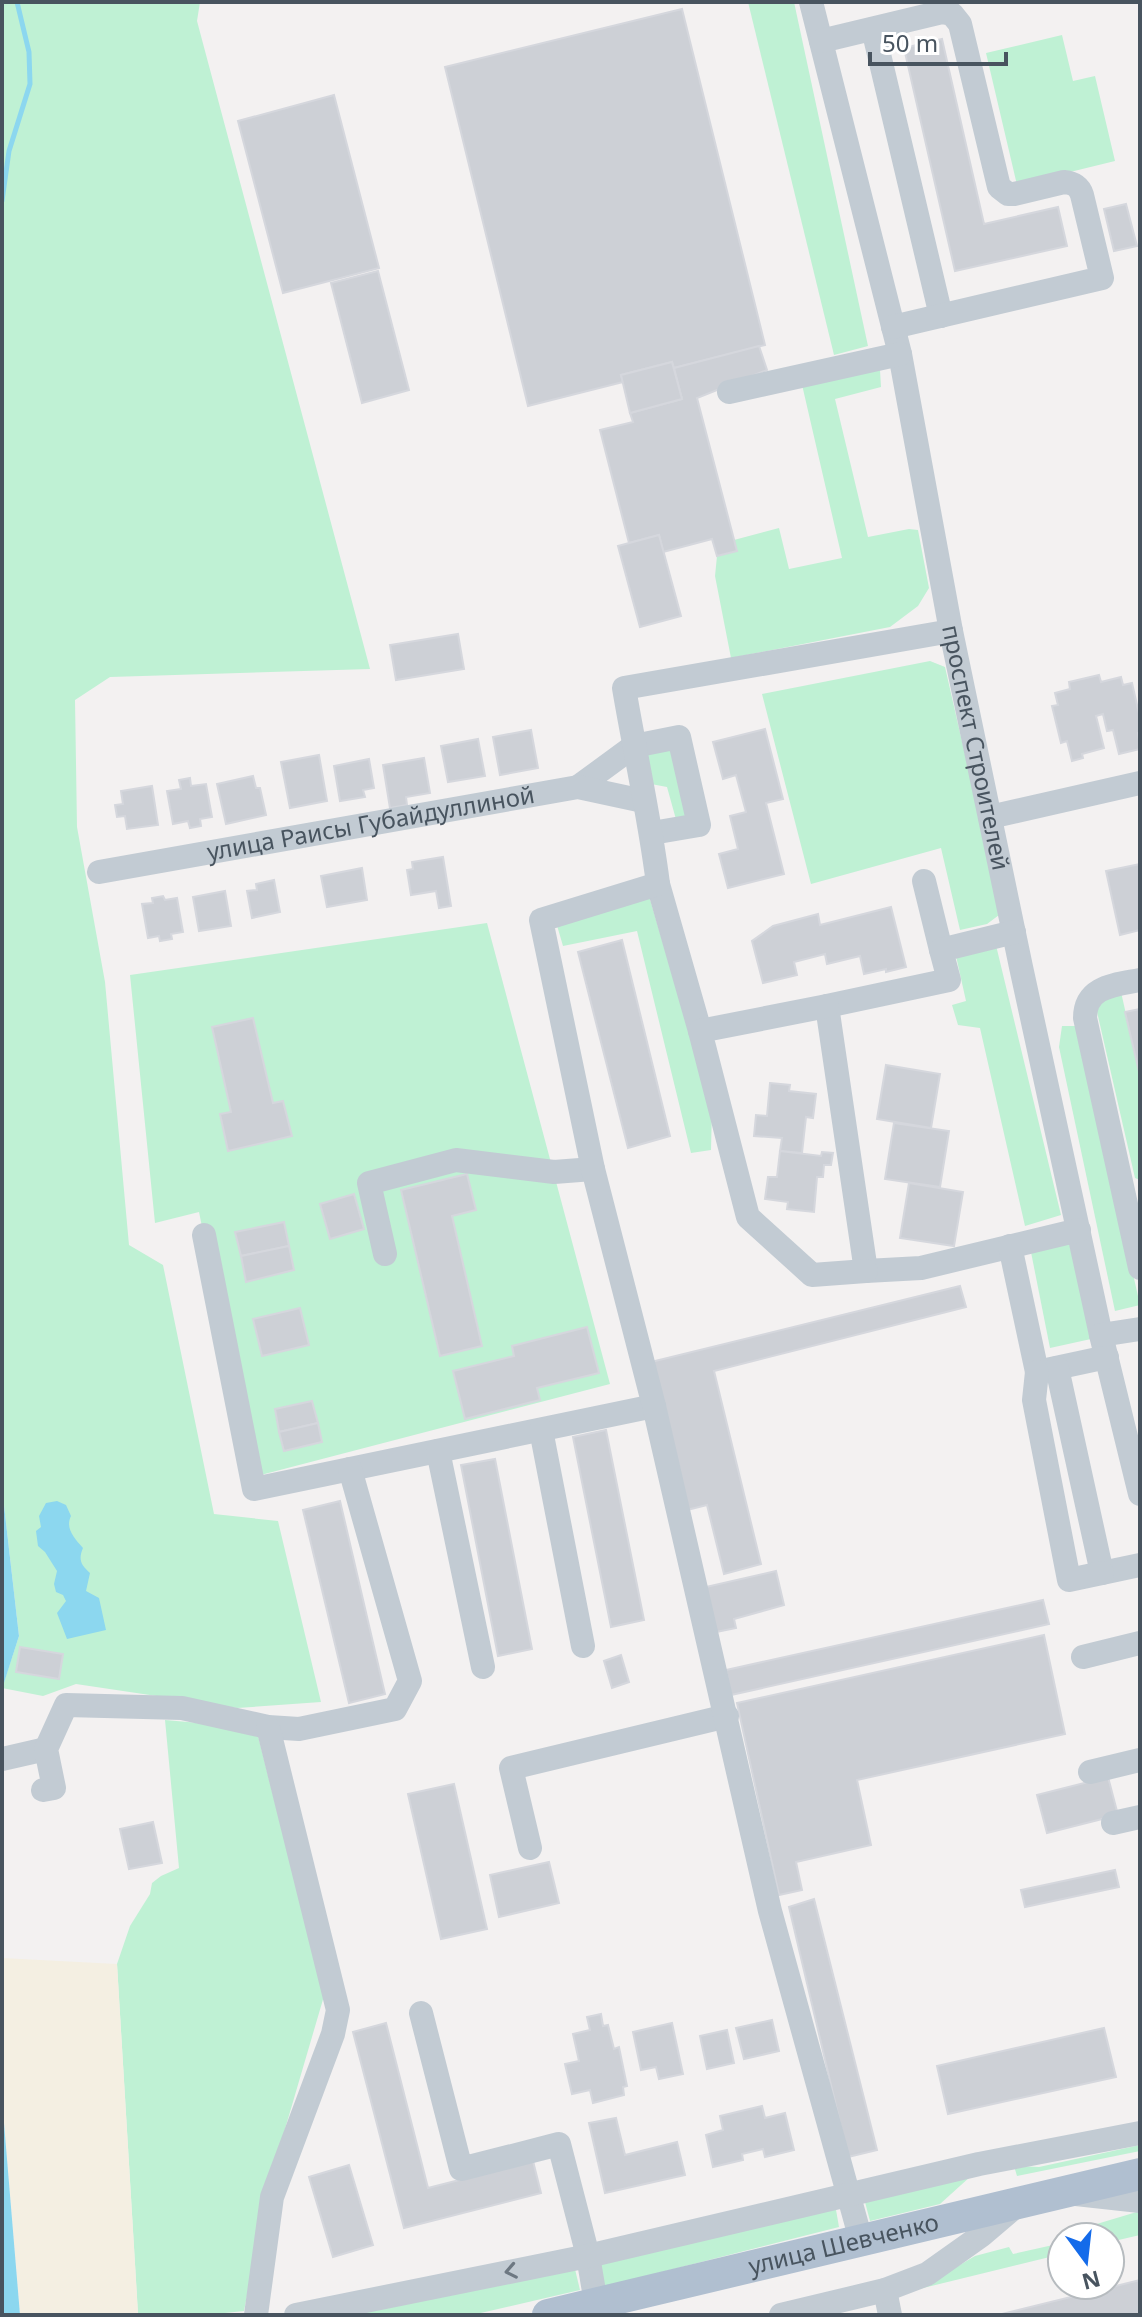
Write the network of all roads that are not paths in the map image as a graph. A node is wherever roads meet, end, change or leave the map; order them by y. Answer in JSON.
{"nodes":[{"id":1,"x":811,"y":2,"type":"edge"},
{"id":2,"x":873,"y":29,"type":"junction"},
{"id":3,"x":821,"y":41,"type":"junction"},
{"id":4,"x":941,"y":316,"type":"junction"},
{"id":5,"x":893,"y":327,"type":"junction"},
{"id":6,"x":900,"y":354,"type":"junction"},
{"id":7,"x":729,"y":392,"type":"dead end"},
{"id":8,"x":951,"y":631,"type":"junction"},
{"id":9,"x":634,"y":746,"type":"junction"},
{"id":10,"x":1140,"y":783,"type":"edge"},
{"id":11,"x":578,"y":787,"type":"junction"},
{"id":12,"x":643,"y":801,"type":"junction"},
{"id":13,"x":990,"y":817,"type":"junction"},
{"id":14,"x":652,"y":833,"type":"junction"},
{"id":15,"x":99,"y":872,"type":"dead end"},
{"id":16,"x":924,"y":881,"type":"dead end"},
{"id":17,"x":658,"y":884,"type":"junction"},
{"id":18,"x":1014,"y":932,"type":"junction"},
{"id":19,"x":941,"y":950,"type":"junction"},
{"id":20,"x":1140,"y":980,"type":"edge"},
{"id":21,"x":827,"y":1006,"type":"junction"},
{"id":22,"x":700,"y":1031,"type":"junction"},
{"id":23,"x":593,"y":1169,"type":"junction"},
{"id":24,"x":1079,"y":1230,"type":"junction"},
{"id":25,"x":204,"y":1235,"type":"dead end"},
{"id":26,"x":1010,"y":1246,"type":"junction"},
{"id":27,"x":385,"y":1254,"type":"dead end"},
{"id":28,"x":1140,"y":1268,"type":"edge"},
{"id":29,"x":866,"y":1271,"type":"junction"},
{"id":30,"x":1140,"y":1329,"type":"edge"},
{"id":31,"x":1104,"y":1346,"type":"junction"},
{"id":32,"x":1047,"y":1370,"type":"junction"},
{"id":33,"x":654,"y":1406,"type":"junction"},
{"id":34,"x":541,"y":1430,"type":"junction"},
{"id":35,"x":438,"y":1451,"type":"junction"},
{"id":36,"x":350,"y":1469,"type":"junction"},
{"id":37,"x":1140,"y":1494,"type":"edge"},
{"id":38,"x":1140,"y":1565,"type":"edge"},
{"id":39,"x":1102,"y":1573,"type":"junction"},
{"id":40,"x":1140,"y":1643,"type":"edge"},
{"id":41,"x":583,"y":1646,"type":"dead end"},
{"id":42,"x":1083,"y":1657,"type":"dead end"},
{"id":43,"x":483,"y":1667,"type":"dead end"},
{"id":44,"x":727,"y":1716,"type":"junction"},
{"id":45,"x":268,"y":1727,"type":"junction"},
{"id":46,"x":46,"y":1749,"type":"junction"},
{"id":47,"x":2,"y":1759,"type":"edge"},
{"id":48,"x":1140,"y":1760,"type":"edge"},
{"id":49,"x":1090,"y":1772,"type":"dead end"},
{"id":50,"x":43,"y":1790,"type":"dead end"},
{"id":51,"x":1140,"y":1817,"type":"edge"},
{"id":52,"x":1113,"y":1823,"type":"dead end"},
{"id":53,"x":530,"y":1848,"type":"dead end"},
{"id":54,"x":421,"y":2013,"type":"dead end"},
{"id":55,"x":1140,"y":2133,"type":"edge"},
{"id":56,"x":1140,"y":2174,"type":"edge"},
{"id":57,"x":1066,"y":2193,"type":"junction"},
{"id":58,"x":850,"y":2195,"type":"junction"},
{"id":59,"x":1140,"y":2201,"type":"edge"},
{"id":60,"x":1019,"y":2203,"type":"junction"},
{"id":61,"x":861,"y":2240,"type":"junction"},
{"id":62,"x":588,"y":2256,"type":"junction"},
{"id":63,"x":885,"y":2290,"type":"junction"},
{"id":64,"x":596,"y":2303,"type":"junction"},
{"id":65,"x":256,"y":2315,"type":"edge"},
{"id":66,"x":296,"y":2315,"type":"edge"},
{"id":67,"x":548,"y":2315,"type":"edge"},
{"id":68,"x":781,"y":2315,"type":"edge"},
{"id":69,"x":890,"y":2315,"type":"edge"}],
"edges":[{"from":1,"to":3,"type":"street","name":"проспект Строителей"},
{"from":2,"to":3,"type":"street"},
{"from":2,"to":4,"type":"street"},
{"from":2,"to":4,"type":"street"},
{"from":3,"to":5,"type":"street","name":"проспект Строителей"},
{"from":4,"to":5,"type":"street"},
{"from":5,"to":6,"type":"street","name":"проспект Строителей"},
{"from":6,"to":7,"type":"street"},
{"from":6,"to":8,"type":"street","name":"проспект Строителей"},
{"from":8,"to":9,"type":"street"},
{"from":8,"to":13,"type":"street","name":"проспект Строителей"},
{"from":9,"to":11,"type":"street"},
{"from":9,"to":12,"type":"street"},
{"from":9,"to":14,"type":"street"},
{"from":10,"to":13,"type":"street"},
{"from":11,"to":12,"type":"street","name":"улица Раисы Губайдуллиной"},
{"from":11,"to":15,"type":"street","name":"улица Раисы Губайдуллиной"},
{"from":12,"to":14,"type":"street"},
{"from":13,"to":18,"type":"street","name":"проспект Строителей"},
{"from":14,"to":17,"type":"street"},
{"from":16,"to":19,"type":"street"},
{"from":17,"to":22,"type":"street"},
{"from":17,"to":23,"type":"street"},
{"from":18,"to":19,"type":"street"},
{"from":18,"to":24,"type":"street","name":"проспект Строителей"},
{"from":19,"to":21,"type":"street"},
{"from":20,"to":28,"type":"street"},
{"from":21,"to":22,"type":"street"},
{"from":21,"to":29,"type":"street"},
{"from":22,"to":29,"type":"street"},
{"from":23,"to":27,"type":"street"},
{"from":23,"to":33,"type":"street"},
{"from":24,"to":26,"type":"street"},
{"from":24,"to":31,"type":"street","name":"проспект Строителей"},
{"from":25,"to":36,"type":"street"},
{"from":26,"to":29,"type":"street"},
{"from":26,"to":32,"type":"street"},
{"from":30,"to":31,"type":"street"},
{"from":31,"to":32,"type":"street"},
{"from":31,"to":37,"type":"street","name":"проспект Строителей"},
{"from":32,"to":39,"type":"street"},
{"from":32,"to":39,"type":"street"},
{"from":33,"to":34,"type":"street"},
{"from":33,"to":44,"type":"street"},
{"from":34,"to":35,"type":"street"},
{"from":34,"to":41,"type":"street"},
{"from":35,"to":36,"type":"street"},
{"from":35,"to":43,"type":"street"},
{"from":36,"to":45,"type":"street"},
{"from":38,"to":39,"type":"street"},
{"from":40,"to":42,"type":"street"},
{"from":44,"to":53,"type":"street"},
{"from":44,"to":58,"type":"street"},
{"from":45,"to":46,"type":"street"},
{"from":45,"to":65,"type":"street"},
{"from":46,"to":47,"type":"street"},
{"from":46,"to":50,"type":"street"},
{"from":48,"to":49,"type":"street"},
{"from":51,"to":52,"type":"street"},
{"from":54,"to":62,"type":"street"},
{"from":55,"to":58,"type":"street"},
{"from":56,"to":57,"type":"main road","name":"улица Шевченко"},
{"from":57,"to":59,"type":"street"},
{"from":57,"to":60,"type":"main road","name":"улица Шевченко"},
{"from":58,"to":61,"type":"street"},
{"from":58,"to":62,"type":"street"},
{"from":60,"to":61,"type":"main road","name":"улица Шевченко"},
{"from":60,"to":63,"type":"street"},
{"from":61,"to":64,"type":"main road","name":"улица Шевченко"},
{"from":62,"to":64,"type":"street"},
{"from":62,"to":66,"type":"street","one_way":true},
{"from":63,"to":68,"type":"street"},
{"from":63,"to":69,"type":"street"},
{"from":64,"to":67,"type":"main road","name":"улица Шевченко"}]}
